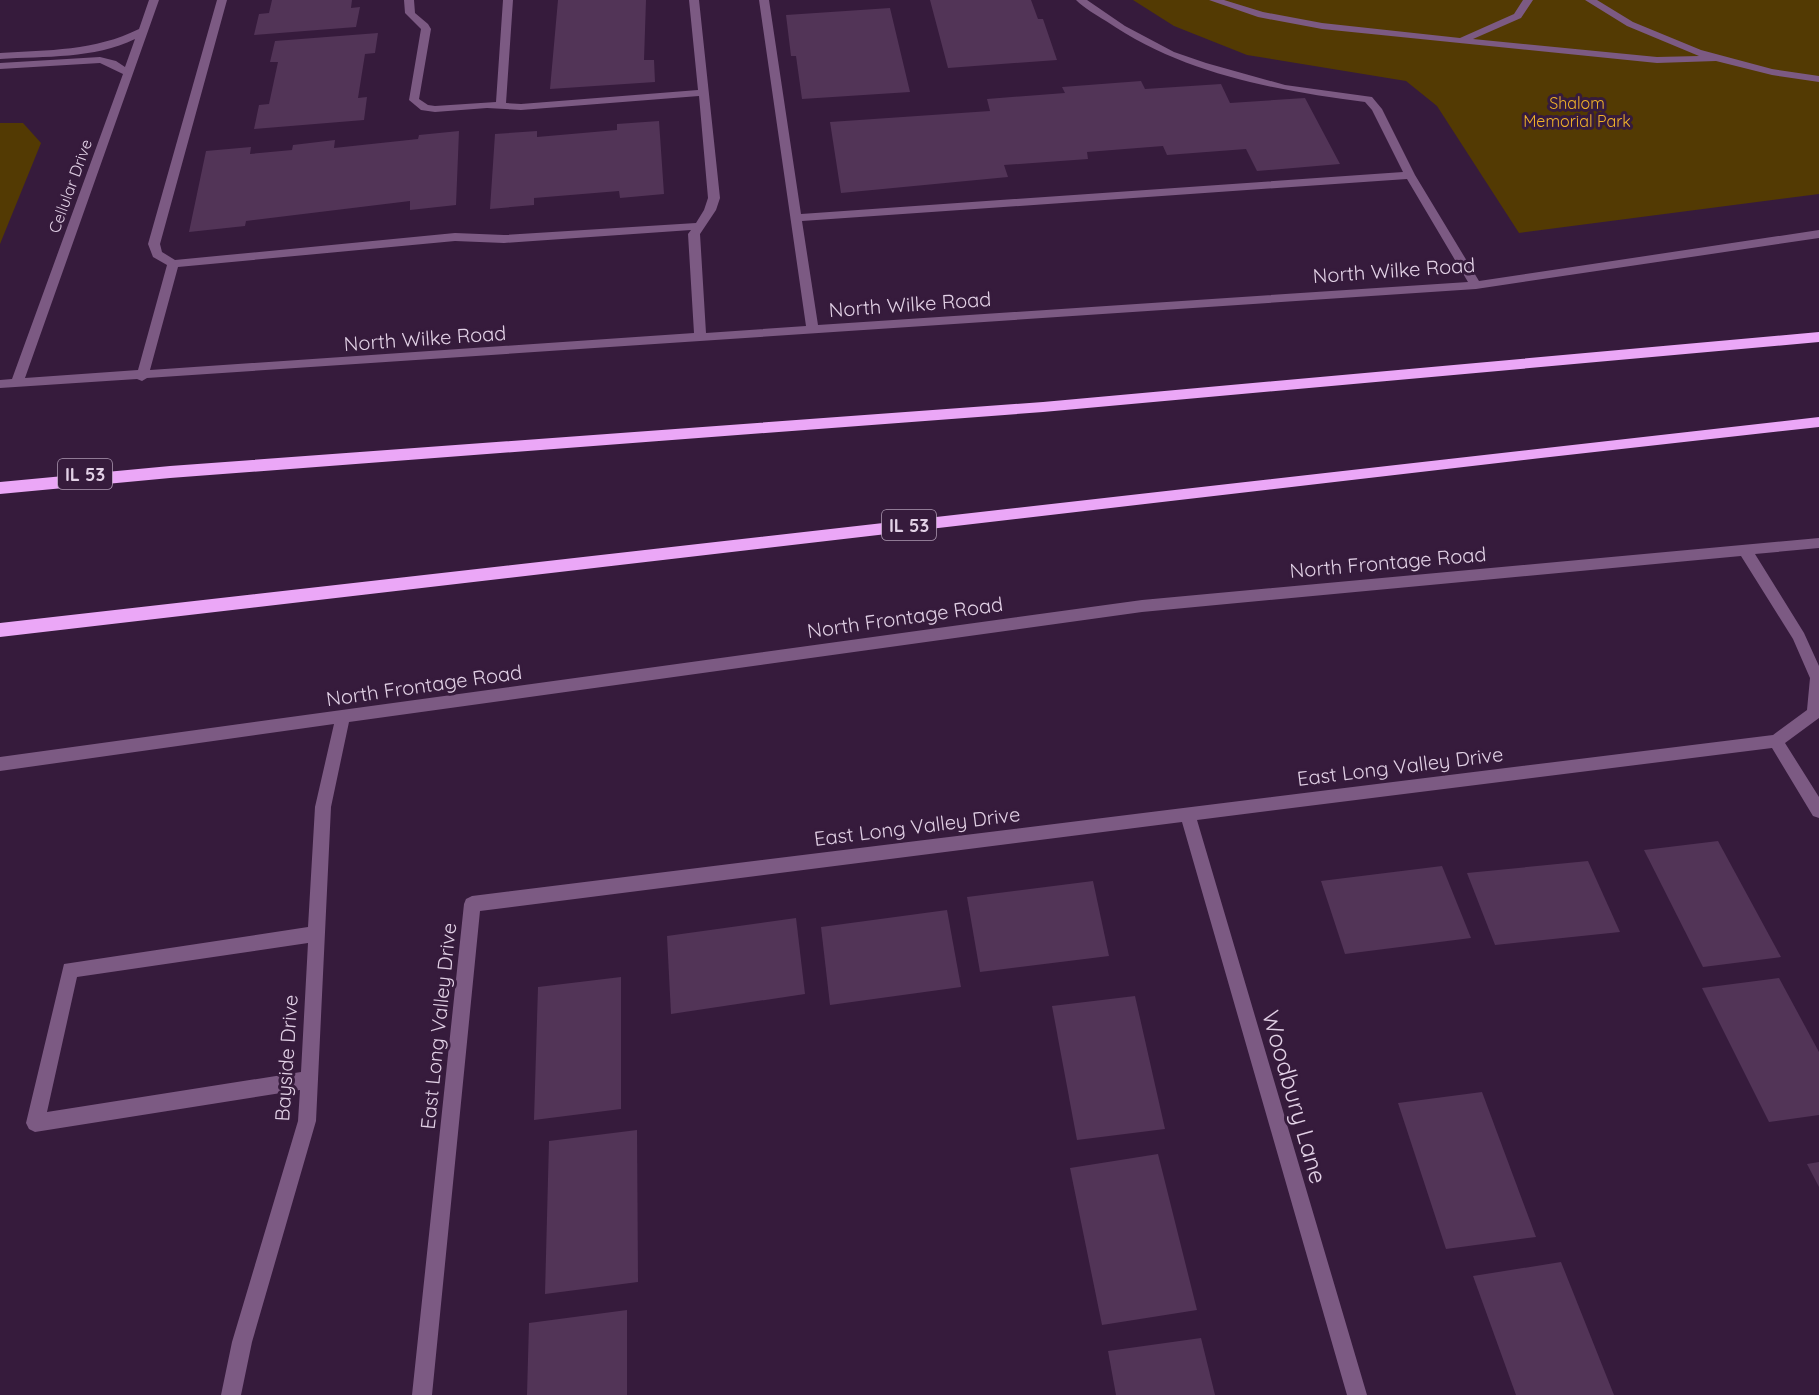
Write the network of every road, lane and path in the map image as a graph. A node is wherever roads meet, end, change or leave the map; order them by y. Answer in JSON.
{"nodes":[{"id":1,"x":154,"y":0,"type":"edge"},
{"id":2,"x":222,"y":0,"type":"edge"},
{"id":3,"x":409,"y":0,"type":"edge"},
{"id":4,"x":508,"y":0,"type":"edge"},
{"id":5,"x":694,"y":0,"type":"edge"},
{"id":6,"x":764,"y":0,"type":"edge"},
{"id":7,"x":1081,"y":0,"type":"edge"},
{"id":8,"x":1214,"y":0,"type":"edge"},
{"id":9,"x":1528,"y":0,"type":"edge"},
{"id":10,"x":1590,"y":0,"type":"edge"},
{"id":11,"x":143,"y":31,"type":"junction"},
{"id":12,"x":1461,"y":41,"type":"junction"},
{"id":13,"x":56,"y":52,"type":"junction"},
{"id":14,"x":0,"y":56,"type":"edge"},
{"id":15,"x":1716,"y":58,"type":"junction"},
{"id":16,"x":52,"y":63,"type":"junction"},
{"id":17,"x":0,"y":66,"type":"edge"},
{"id":18,"x":128,"y":72,"type":"junction"},
{"id":19,"x":1819,"y":79,"type":"edge"},
{"id":20,"x":702,"y":93,"type":"junction"},
{"id":21,"x":501,"y":105,"type":"junction"},
{"id":22,"x":1410,"y":175,"type":"junction"},
{"id":23,"x":798,"y":218,"type":"junction"},
{"id":24,"x":698,"y":226,"type":"junction"},
{"id":25,"x":1819,"y":234,"type":"edge"},
{"id":26,"x":173,"y":264,"type":"junction"},
{"id":27,"x":1476,"y":285,"type":"junction"},
{"id":28,"x":813,"y":330,"type":"junction"},
{"id":29,"x":1819,"y":337,"type":"edge"},
{"id":30,"x":700,"y":338,"type":"junction"},
{"id":31,"x":142,"y":376,"type":"junction"},
{"id":32,"x":17,"y":383,"type":"junction"},
{"id":33,"x":0,"y":384,"type":"edge"},
{"id":34,"x":1819,"y":423,"type":"edge"},
{"id":35,"x":170,"y":472,"type":"junction"},
{"id":36,"x":0,"y":477,"type":"edge"},
{"id":37,"x":0,"y":488,"type":"edge"},
{"id":38,"x":1819,"y":543,"type":"edge"},
{"id":39,"x":1744,"y":549,"type":"junction"},
{"id":40,"x":0,"y":630,"type":"edge"},
{"id":41,"x":343,"y":717,"type":"junction"},
{"id":42,"x":1776,"y":741,"type":"junction"},
{"id":43,"x":0,"y":764,"type":"edge"},
{"id":44,"x":1819,"y":811,"type":"edge"},
{"id":45,"x":1187,"y":813,"type":"junction"},
{"id":46,"x":317,"y":934,"type":"junction"},
{"id":47,"x":309,"y":1080,"type":"junction"},
{"id":48,"x":231,"y":1395,"type":"edge"},
{"id":49,"x":422,"y":1395,"type":"edge"},
{"id":50,"x":1357,"y":1395,"type":"edge"}],
"edges":[{"from":1,"to":11,"type":"street","name":"Cellular Drive"},
{"from":2,"to":26,"type":"street"},
{"from":3,"to":21,"type":"street"},
{"from":4,"to":21,"type":"street"},
{"from":5,"to":20,"type":"street"},
{"from":6,"to":23,"type":"street"},
{"from":7,"to":22,"type":"street"},
{"from":8,"to":12,"type":"street"},
{"from":9,"to":12,"type":"street"},
{"from":10,"to":15,"type":"street"},
{"from":11,"to":13,"type":"street"},
{"from":11,"to":18,"type":"street","name":"Cellular Drive"},
{"from":12,"to":15,"type":"street"},
{"from":13,"to":14,"type":"street"},
{"from":13,"to":16,"type":"street"},
{"from":15,"to":19,"type":"street"},
{"from":16,"to":17,"type":"street"},
{"from":16,"to":18,"type":"street"},
{"from":18,"to":32,"type":"street","name":"Cellular Drive"},
{"from":20,"to":21,"type":"street"},
{"from":20,"to":24,"type":"street"},
{"from":22,"to":23,"type":"street"},
{"from":22,"to":27,"type":"street"},
{"from":23,"to":28,"type":"street"},
{"from":24,"to":26,"type":"street"},
{"from":24,"to":30,"type":"street"},
{"from":25,"to":27,"type":"street","name":"North Wilke Road"},
{"from":26,"to":31,"type":"street"},
{"from":27,"to":28,"type":"street","name":"North Wilke Road"},
{"from":28,"to":30,"type":"street","name":"North Wilke Road"},
{"from":29,"to":35,"type":"highway","number":"IL 53"},
{"from":30,"to":31,"type":"street","name":"North Wilke Road"},
{"from":31,"to":32,"type":"street","name":"North Wilke Road"},
{"from":32,"to":33,"type":"street","name":"North Wilke Road"},
{"from":34,"to":40,"type":"highway","number":"IL 53"},
{"from":35,"to":36,"type":"highway","number":"IL 53"},
{"from":35,"to":37,"type":"highway"},
{"from":38,"to":39,"type":"street","name":"North Frontage Road"},
{"from":39,"to":41,"type":"street","name":"North Frontage Road"},
{"from":39,"to":42,"type":"street"},
{"from":41,"to":43,"type":"street","name":"North Frontage Road"},
{"from":41,"to":46,"type":"street","name":"Bayside Drive"},
{"from":42,"to":44,"type":"street"},
{"from":42,"to":45,"type":"street","name":"East Long Valley Drive"},
{"from":45,"to":49,"type":"street","name":"East Long Valley Drive"},
{"from":45,"to":50,"type":"street","name":"Woodbury Lane"},
{"from":46,"to":47,"type":"street","name":"Bayside Drive"},
{"from":46,"to":47,"type":"street"},
{"from":47,"to":48,"type":"street","name":"Bayside Drive"}]}
